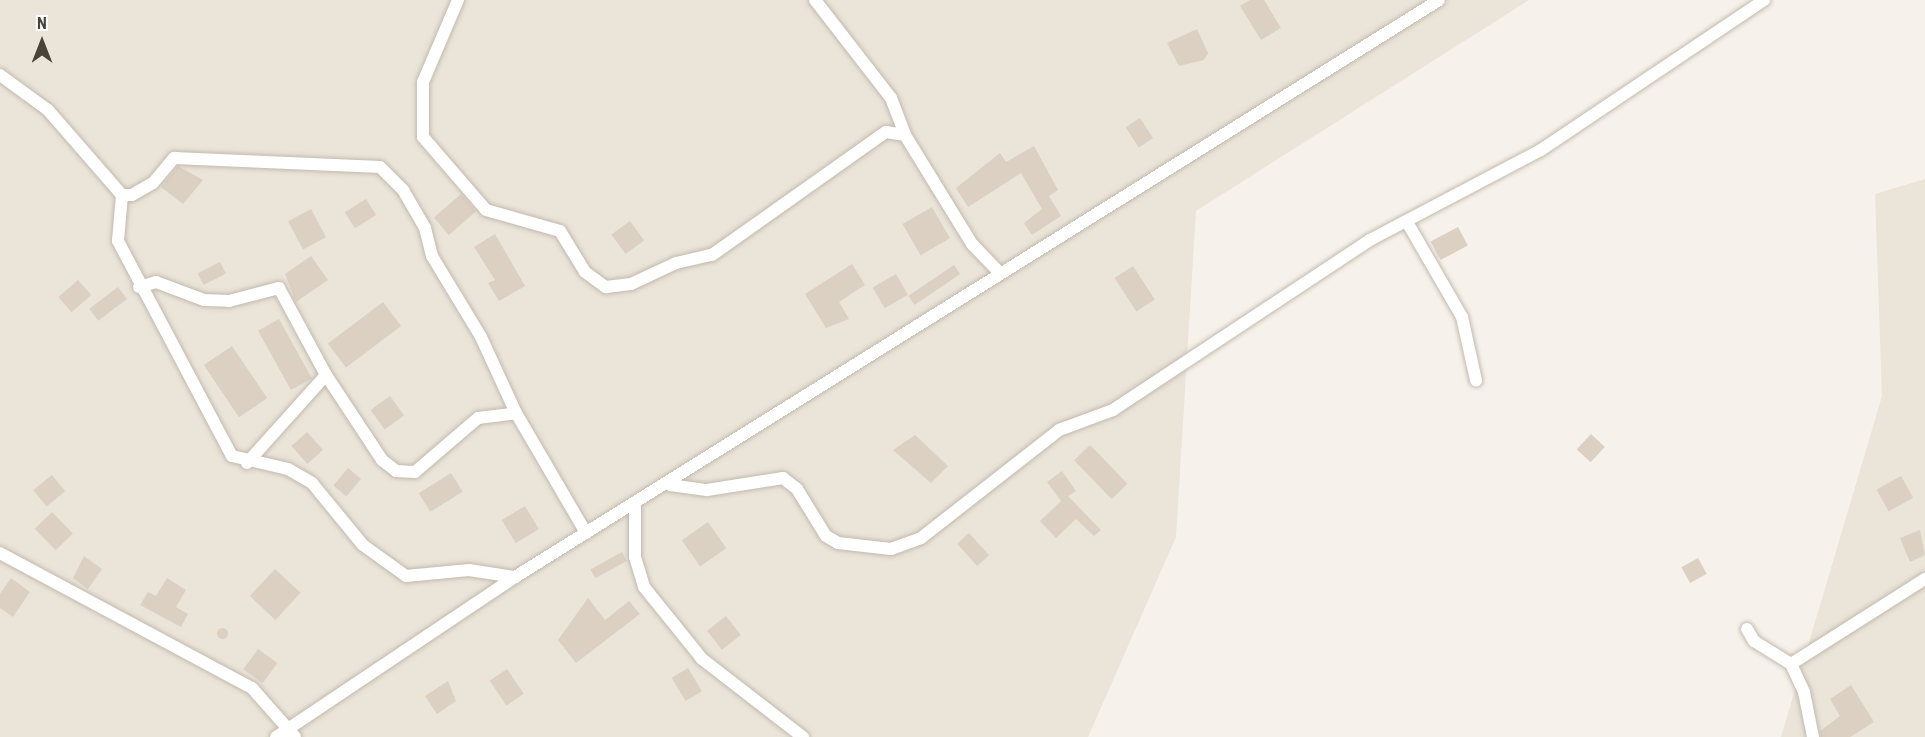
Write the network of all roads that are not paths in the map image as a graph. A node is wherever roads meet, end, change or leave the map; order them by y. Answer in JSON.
{"nodes":[{"id":1,"x":458,"y":0,"type":"edge"},
{"id":2,"x":815,"y":0,"type":"edge"},
{"id":3,"x":1439,"y":0,"type":"edge"},
{"id":4,"x":1764,"y":0,"type":"edge"},
{"id":5,"x":0,"y":75,"type":"edge"},
{"id":6,"x":905,"y":135,"type":"junction"},
{"id":7,"x":122,"y":195,"type":"junction"},
{"id":8,"x":1407,"y":222,"type":"junction"},
{"id":9,"x":999,"y":272,"type":"junction"},
{"id":10,"x":139,"y":287,"type":"junction"},
{"id":11,"x":326,"y":375,"type":"junction"},
{"id":12,"x":1476,"y":380,"type":"dead end"},
{"id":13,"x":516,"y":413,"type":"junction"},
{"id":14,"x":246,"y":463,"type":"junction"},
{"id":15,"x":670,"y":485,"type":"junction"},
{"id":16,"x":635,"y":504,"type":"junction"},
{"id":17,"x":586,"y":532,"type":"junction"},
{"id":18,"x":0,"y":553,"type":"edge"},
{"id":19,"x":515,"y":577,"type":"junction"},
{"id":20,"x":1925,"y":579,"type":"edge"},
{"id":21,"x":1747,"y":629,"type":"dead end"},
{"id":22,"x":1791,"y":664,"type":"junction"},
{"id":23,"x":293,"y":732,"type":"edge"},
{"id":24,"x":276,"y":737,"type":"edge"},
{"id":25,"x":803,"y":737,"type":"edge"},
{"id":26,"x":1813,"y":737,"type":"edge"}],
"edges":[{"from":1,"to":6,"type":"street"},
{"from":2,"to":6,"type":"street"},
{"from":3,"to":9,"type":"street"},
{"from":4,"to":8,"type":"street"},
{"from":5,"to":7,"type":"street"},
{"from":6,"to":9,"type":"street"},
{"from":7,"to":10,"type":"street"},
{"from":7,"to":13,"type":"street"},
{"from":8,"to":12,"type":"street"},
{"from":8,"to":15,"type":"street"},
{"from":9,"to":15,"type":"street"},
{"from":10,"to":11,"type":"street"},
{"from":10,"to":14,"type":"street"},
{"from":11,"to":13,"type":"street"},
{"from":11,"to":14,"type":"street"},
{"from":13,"to":17,"type":"street"},
{"from":14,"to":19,"type":"street"},
{"from":15,"to":16,"type":"street"},
{"from":16,"to":17,"type":"street"},
{"from":16,"to":25,"type":"street"},
{"from":17,"to":19,"type":"street"},
{"from":18,"to":23,"type":"street"},
{"from":19,"to":23,"type":"street"},
{"from":20,"to":22,"type":"street"},
{"from":21,"to":22,"type":"street"},
{"from":22,"to":26,"type":"street"},
{"from":23,"to":24,"type":"street"}]}
